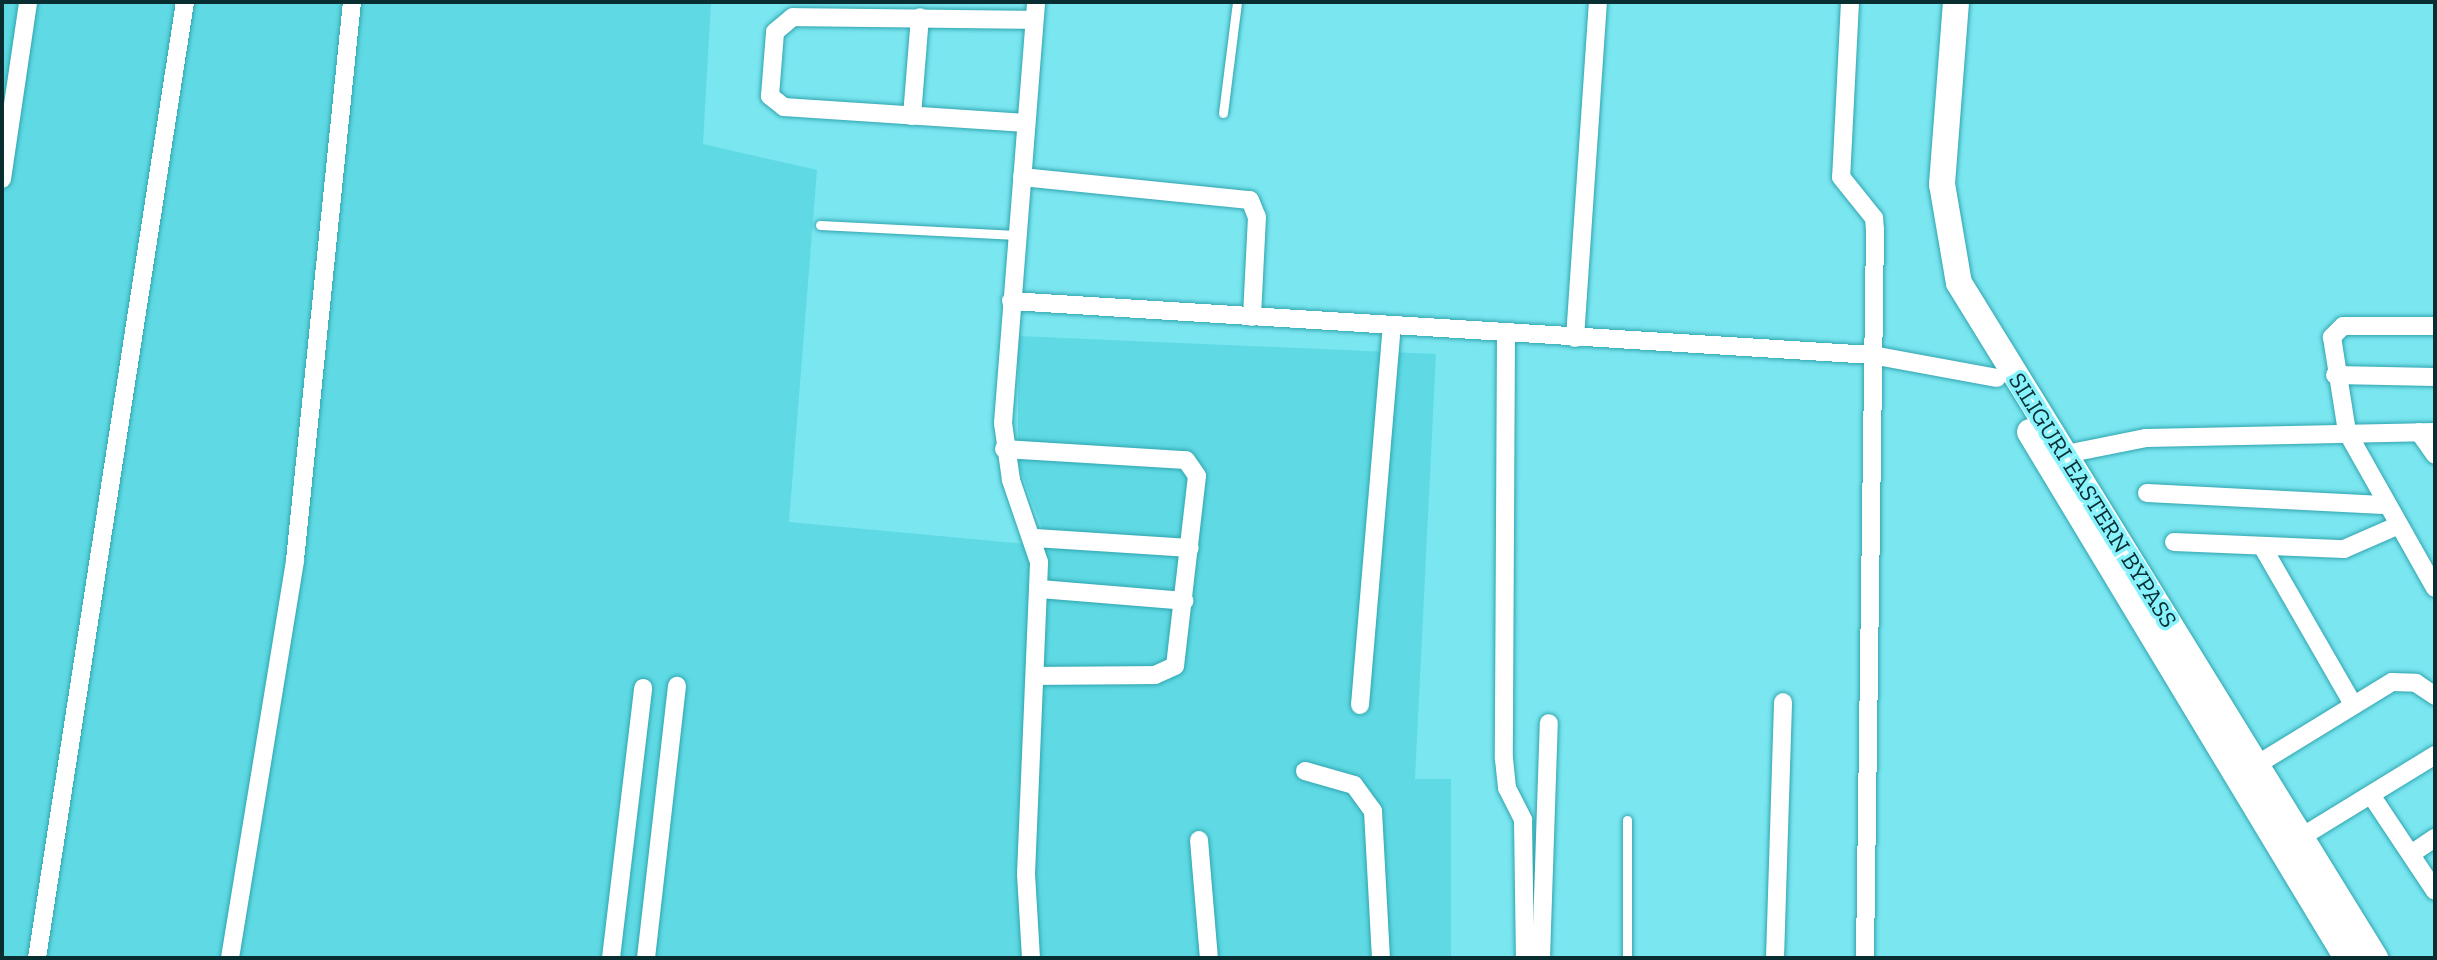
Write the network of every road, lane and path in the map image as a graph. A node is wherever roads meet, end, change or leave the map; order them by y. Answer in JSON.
{"nodes":[{"id":1,"x":28,"y":2,"type":"edge"},
{"id":2,"x":185,"y":2,"type":"edge"},
{"id":3,"x":352,"y":2,"type":"edge"},
{"id":4,"x":1237,"y":2,"type":"edge"},
{"id":5,"x":1598,"y":2,"type":"edge"},
{"id":6,"x":1850,"y":2,"type":"edge"},
{"id":7,"x":1937,"y":2,"type":"edge"},
{"id":8,"x":1956,"y":2,"type":"edge"},
{"id":9,"x":1035,"y":11,"type":"edge"},
{"id":10,"x":920,"y":17,"type":"junction"},
{"id":11,"x":1223,"y":113,"type":"dead end"},
{"id":12,"x":912,"y":116,"type":"junction"},
{"id":13,"x":1026,"y":123,"type":"junction"},
{"id":14,"x":1022,"y":177,"type":"junction"},
{"id":15,"x":2,"y":179,"type":"edge"},
{"id":16,"x":820,"y":225,"type":"dead end"},
{"id":17,"x":1017,"y":235,"type":"junction"},
{"id":18,"x":1012,"y":301,"type":"junction"},
{"id":19,"x":1252,"y":317,"type":"junction"},
{"id":20,"x":1392,"y":326,"type":"junction"},
{"id":21,"x":2435,"y":326,"type":"edge"},
{"id":22,"x":1506,"y":334,"type":"junction"},
{"id":23,"x":1575,"y":338,"type":"junction"},
{"id":24,"x":1872,"y":355,"type":"junction"},
{"id":25,"x":2335,"y":375,"type":"junction"},
{"id":26,"x":2435,"y":377,"type":"edge"},
{"id":27,"x":1997,"y":378,"type":"junction"},
{"id":28,"x":2347,"y":432,"type":"junction"},
{"id":29,"x":2427,"y":432,"type":"edge"},
{"id":30,"x":1004,"y":449,"type":"junction"},
{"id":31,"x":2066,"y":454,"type":"junction"},
{"id":32,"x":2435,"y":455,"type":"edge"},
{"id":33,"x":2147,"y":494,"type":"dead end"},
{"id":34,"x":2388,"y":505,"type":"junction"},
{"id":35,"x":2399,"y":525,"type":"junction"},
{"id":36,"x":1035,"y":538,"type":"junction"},
{"id":37,"x":2174,"y":542,"type":"dead end"},
{"id":38,"x":2262,"y":546,"type":"junction"},
{"id":39,"x":1190,"y":548,"type":"junction"},
{"id":40,"x":2435,"y":588,"type":"edge"},
{"id":41,"x":1040,"y":589,"type":"junction"},
{"id":42,"x":1185,"y":601,"type":"junction"},
{"id":43,"x":1037,"y":676,"type":"junction"},
{"id":44,"x":677,"y":686,"type":"dead end"},
{"id":45,"x":643,"y":688,"type":"dead end"},
{"id":46,"x":2435,"y":696,"type":"edge"},
{"id":47,"x":1783,"y":702,"type":"dead end"},
{"id":48,"x":2353,"y":704,"type":"junction"},
{"id":49,"x":1360,"y":705,"type":"dead end"},
{"id":50,"x":1549,"y":723,"type":"dead end"},
{"id":51,"x":2435,"y":755,"type":"edge"},
{"id":52,"x":2259,"y":764,"type":"junction"},
{"id":53,"x":1305,"y":771,"type":"dead end"},
{"id":54,"x":2371,"y":794,"type":"junction"},
{"id":55,"x":1627,"y":820,"type":"dead end"},
{"id":56,"x":2303,"y":836,"type":"junction"},
{"id":57,"x":2435,"y":838,"type":"edge"},
{"id":58,"x":1199,"y":841,"type":"dead end"},
{"id":59,"x":2411,"y":854,"type":"junction"},
{"id":60,"x":2435,"y":891,"type":"edge"},
{"id":61,"x":37,"y":958,"type":"edge"},
{"id":62,"x":230,"y":958,"type":"edge"},
{"id":63,"x":611,"y":958,"type":"edge"},
{"id":64,"x":646,"y":958,"type":"edge"},
{"id":65,"x":1031,"y":958,"type":"edge"},
{"id":66,"x":1209,"y":958,"type":"edge"},
{"id":67,"x":1381,"y":958,"type":"edge"},
{"id":68,"x":1525,"y":958,"type":"edge"},
{"id":69,"x":1541,"y":958,"type":"edge"},
{"id":70,"x":1627,"y":958,"type":"edge"},
{"id":71,"x":1775,"y":958,"type":"edge"},
{"id":72,"x":1865,"y":958,"type":"edge"},
{"id":73,"x":2347,"y":958,"type":"edge"},
{"id":74,"x":2375,"y":958,"type":"edge"}],
"edges":[{"from":1,"to":15,"type":"street"},
{"from":2,"to":61,"type":"street"},
{"from":3,"to":62,"type":"street"},
{"from":4,"to":11,"type":"lane"},
{"from":5,"to":23,"type":"street"},
{"from":6,"to":24,"type":"street"},
{"from":7,"to":27,"type":"main road","name":"SILIGURI EASTERN BYPASS"},
{"from":8,"to":31,"type":"main road","name":"SILIGURI EASTERN BYPASS"},
{"from":9,"to":10,"type":"street"},
{"from":9,"to":13,"type":"street"},
{"from":10,"to":12,"type":"street"},
{"from":10,"to":12,"type":"street"},
{"from":12,"to":13,"type":"street"},
{"from":13,"to":14,"type":"street"},
{"from":14,"to":17,"type":"street"},
{"from":14,"to":19,"type":"street"},
{"from":16,"to":17,"type":"lane"},
{"from":17,"to":18,"type":"street"},
{"from":18,"to":19,"type":"street"},
{"from":18,"to":30,"type":"street"},
{"from":19,"to":20,"type":"street"},
{"from":20,"to":22,"type":"street"},
{"from":20,"to":49,"type":"street"},
{"from":21,"to":25,"type":"street"},
{"from":22,"to":23,"type":"street"},
{"from":22,"to":68,"type":"street"},
{"from":23,"to":24,"type":"street"},
{"from":24,"to":27,"type":"street"},
{"from":24,"to":72,"type":"street"},
{"from":25,"to":26,"type":"street"},
{"from":25,"to":28,"type":"street"},
{"from":27,"to":73,"type":"main road","name":"SILIGURI EASTERN BYPASS"},
{"from":28,"to":29,"type":"street"},
{"from":28,"to":31,"type":"street"},
{"from":28,"to":34,"type":"street"},
{"from":29,"to":32,"type":"street"},
{"from":30,"to":36,"type":"street"},
{"from":30,"to":39,"type":"street"},
{"from":31,"to":52,"type":"main road","name":"SILIGURI EASTERN BYPASS"},
{"from":33,"to":34,"type":"street"},
{"from":34,"to":35,"type":"street"},
{"from":35,"to":38,"type":"street"},
{"from":35,"to":40,"type":"street"},
{"from":36,"to":39,"type":"street"},
{"from":36,"to":41,"type":"street"},
{"from":37,"to":38,"type":"street"},
{"from":38,"to":48,"type":"street"},
{"from":39,"to":42,"type":"street"},
{"from":41,"to":42,"type":"street"},
{"from":41,"to":43,"type":"street"},
{"from":42,"to":43,"type":"street"},
{"from":43,"to":65,"type":"street"},
{"from":44,"to":64,"type":"street"},
{"from":45,"to":63,"type":"street"},
{"from":46,"to":48,"type":"street"},
{"from":47,"to":71,"type":"street"},
{"from":48,"to":52,"type":"street"},
{"from":50,"to":69,"type":"street"},
{"from":51,"to":54,"type":"street"},
{"from":52,"to":56,"type":"main road","name":"SILIGURI EASTERN BYPASS"},
{"from":53,"to":67,"type":"street"},
{"from":54,"to":56,"type":"street"},
{"from":54,"to":59,"type":"street"},
{"from":55,"to":70,"type":"lane"},
{"from":56,"to":74,"type":"main road","name":"SILIGURI EASTERN BYPASS"},
{"from":57,"to":59,"type":"street"},
{"from":58,"to":66,"type":"street"},
{"from":59,"to":60,"type":"street"}]}
